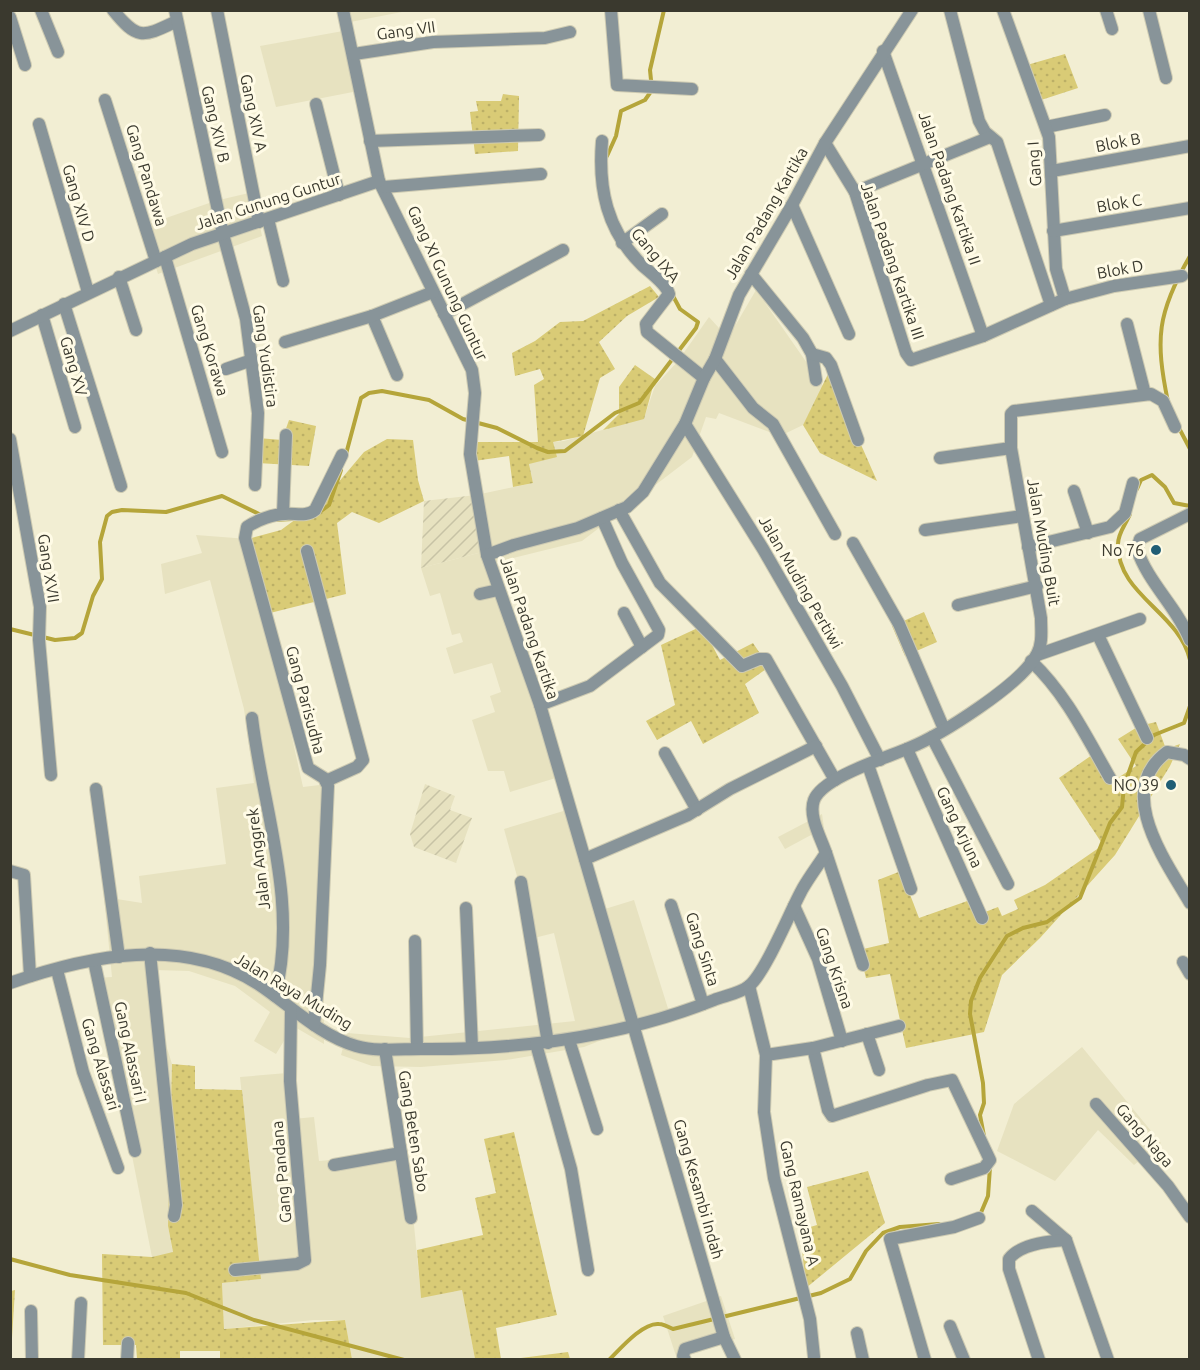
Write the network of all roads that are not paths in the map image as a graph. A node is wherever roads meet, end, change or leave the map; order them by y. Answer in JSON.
{"nodes":[{"id":1,"x":41,"y":10,"type":"edge"},
{"id":2,"x":113,"y":10,"type":"edge"},
{"id":3,"x":217,"y":10,"type":"edge"},
{"id":4,"x":343,"y":10,"type":"edge"},
{"id":5,"x":610,"y":10,"type":"edge"},
{"id":6,"x":912,"y":10,"type":"edge"},
{"id":7,"x":950,"y":10,"type":"edge"},
{"id":8,"x":1003,"y":10,"type":"edge"},
{"id":9,"x":1106,"y":10,"type":"edge"},
{"id":10,"x":1149,"y":10,"type":"edge"},
{"id":11,"x":176,"y":16,"type":"edge"},
{"id":12,"x":10,"y":17,"type":"edge"},
{"id":13,"x":1112,"y":29,"type":"dead end"},
{"id":14,"x":570,"y":32,"type":"dead end"},
{"id":15,"x":883,"y":51,"type":"junction"},
{"id":16,"x":58,"y":52,"type":"dead end"},
{"id":17,"x":354,"y":54,"type":"junction"},
{"id":18,"x":25,"y":64,"type":"dead end"},
{"id":19,"x":1166,"y":78,"type":"dead end"},
{"id":20,"x":692,"y":89,"type":"dead end"},
{"id":21,"x":105,"y":100,"type":"dead end"},
{"id":22,"x":316,"y":104,"type":"dead end"},
{"id":23,"x":1105,"y":115,"type":"dead end"},
{"id":24,"x":39,"y":124,"type":"dead end"},
{"id":25,"x":1047,"y":127,"type":"junction"},
{"id":26,"x":539,"y":135,"type":"dead end"},
{"id":27,"x":990,"y":137,"type":"junction"},
{"id":28,"x":370,"y":141,"type":"junction"},
{"id":29,"x":602,"y":141,"type":"dead end"},
{"id":30,"x":825,"y":143,"type":"junction"},
{"id":31,"x":1190,"y":146,"type":"edge"},
{"id":32,"x":925,"y":165,"type":"junction"},
{"id":33,"x":1052,"y":171,"type":"junction"},
{"id":34,"x":541,"y":174,"type":"dead end"},
{"id":35,"x":382,"y":184,"type":"junction"},
{"id":36,"x":855,"y":192,"type":"junction"},
{"id":37,"x":339,"y":195,"type":"junction"},
{"id":38,"x":792,"y":205,"type":"junction"},
{"id":39,"x":1190,"y":208,"type":"edge"},
{"id":40,"x":662,"y":214,"type":"dead end"},
{"id":41,"x":263,"y":220,"type":"junction"},
{"id":42,"x":1053,"y":231,"type":"junction"},
{"id":43,"x":223,"y":234,"type":"junction"},
{"id":44,"x":622,"y":243,"type":"junction"},
{"id":45,"x":563,"y":250,"type":"dead end"},
{"id":46,"x":160,"y":259,"type":"junction"},
{"id":47,"x":751,"y":274,"type":"junction"},
{"id":48,"x":1182,"y":276,"type":"dead end"},
{"id":49,"x":119,"y":277,"type":"junction"},
{"id":50,"x":283,"y":281,"type":"dead end"},
{"id":51,"x":88,"y":292,"type":"junction"},
{"id":52,"x":433,"y":292,"type":"junction"},
{"id":53,"x":1065,"y":299,"type":"junction"},
{"id":54,"x":64,"y":304,"type":"junction"},
{"id":55,"x":1051,"y":305,"type":"junction"},
{"id":56,"x":444,"y":314,"type":"junction"},
{"id":57,"x":42,"y":315,"type":"junction"},
{"id":58,"x":372,"y":316,"type":"junction"},
{"id":59,"x":1127,"y":324,"type":"dead end"},
{"id":60,"x":136,"y":330,"type":"dead end"},
{"id":61,"x":10,"y":331,"type":"edge"},
{"id":62,"x":849,"y":334,"type":"dead end"},
{"id":63,"x":983,"y":336,"type":"junction"},
{"id":64,"x":285,"y":342,"type":"dead end"},
{"id":65,"x":812,"y":354,"type":"junction"},
{"id":66,"x":715,"y":359,"type":"junction"},
{"id":67,"x":252,"y":360,"type":"junction"},
{"id":68,"x":226,"y":369,"type":"dead end"},
{"id":69,"x":397,"y":375,"type":"dead end"},
{"id":70,"x":704,"y":378,"type":"junction"},
{"id":71,"x":816,"y":380,"type":"dead end"},
{"id":72,"x":1145,"y":394,"type":"junction"},
{"id":73,"x":685,"y":424,"type":"junction"},
{"id":74,"x":75,"y":427,"type":"dead end"},
{"id":75,"x":1175,"y":427,"type":"dead end"},
{"id":76,"x":286,"y":435,"type":"dead end"},
{"id":77,"x":10,"y":439,"type":"edge"},
{"id":78,"x":858,"y":440,"type":"dead end"},
{"id":79,"x":1011,"y":448,"type":"junction"},
{"id":80,"x":222,"y":452,"type":"dead end"},
{"id":81,"x":342,"y":455,"type":"dead end"},
{"id":82,"x":940,"y":458,"type":"dead end"},
{"id":83,"x":1133,"y":483,"type":"dead end"},
{"id":84,"x":255,"y":485,"type":"dead end"},
{"id":85,"x":121,"y":486,"type":"dead end"},
{"id":86,"x":1074,"y":491,"type":"dead end"},
{"id":87,"x":619,"y":510,"type":"junction"},
{"id":88,"x":283,"y":514,"type":"junction"},
{"id":89,"x":1190,"y":514,"type":"edge"},
{"id":90,"x":1022,"y":516,"type":"junction"},
{"id":91,"x":602,"y":518,"type":"junction"},
{"id":92,"x":925,"y":530,"type":"dead end"},
{"id":93,"x":1088,"y":533,"type":"junction"},
{"id":94,"x":835,"y":534,"type":"dead end"},
{"id":95,"x":853,"y":543,"type":"dead end"},
{"id":96,"x":1028,"y":547,"type":"junction"},
{"id":97,"x":307,"y":551,"type":"dead end"},
{"id":98,"x":487,"y":555,"type":"junction"},
{"id":99,"x":1037,"y":586,"type":"junction"},
{"id":100,"x":498,"y":590,"type":"junction"},
{"id":101,"x":480,"y":594,"type":"dead end"},
{"id":102,"x":958,"y":605,"type":"dead end"},
{"id":103,"x":624,"y":614,"type":"dead end"},
{"id":104,"x":1140,"y":618,"type":"dead end"},
{"id":105,"x":1098,"y":635,"type":"junction"},
{"id":106,"x":1190,"y":640,"type":"edge"},
{"id":107,"x":642,"y":647,"type":"junction"},
{"id":108,"x":1034,"y":658,"type":"junction"},
{"id":109,"x":540,"y":705,"type":"junction"},
{"id":110,"x":252,"y":718,"type":"dead end"},
{"id":111,"x":944,"y":729,"type":"junction"},
{"id":112,"x":932,"y":737,"type":"junction"},
{"id":113,"x":1147,"y":738,"type":"dead end"},
{"id":114,"x":816,"y":746,"type":"junction"},
{"id":115,"x":907,"y":749,"type":"junction"},
{"id":116,"x":665,"y":753,"type":"dead end"},
{"id":117,"x":1190,"y":759,"type":"edge"},
{"id":118,"x":874,"y":763,"type":"junction"},
{"id":119,"x":51,"y":776,"type":"dead end"},
{"id":120,"x":1110,"y":777,"type":"dead end"},
{"id":121,"x":835,"y":780,"type":"junction"},
{"id":122,"x":326,"y":781,"type":"junction"},
{"id":123,"x":96,"y":789,"type":"dead end"},
{"id":124,"x":698,"y":810,"type":"junction"},
{"id":125,"x":826,"y":853,"type":"junction"},
{"id":126,"x":585,"y":859,"type":"junction"},
{"id":127,"x":10,"y":871,"type":"edge"},
{"id":128,"x":521,"y":882,"type":"dead end"},
{"id":129,"x":1008,"y":884,"type":"dead end"},
{"id":130,"x":911,"y":889,"type":"dead end"},
{"id":131,"x":1190,"y":903,"type":"edge"},
{"id":132,"x":671,"y":905,"type":"dead end"},
{"id":133,"x":794,"y":906,"type":"junction"},
{"id":134,"x":466,"y":908,"type":"dead end"},
{"id":135,"x":982,"y":918,"type":"dead end"},
{"id":136,"x":415,"y":941,"type":"dead end"},
{"id":137,"x":150,"y":953,"type":"junction"},
{"id":138,"x":119,"y":957,"type":"junction"},
{"id":139,"x":94,"y":960,"type":"junction"},
{"id":140,"x":1183,"y":962,"type":"dead end"},
{"id":141,"x":863,"y":965,"type":"dead end"},
{"id":142,"x":57,"y":970,"type":"junction"},
{"id":143,"x":1190,"y":974,"type":"edge"},
{"id":144,"x":30,"y":976,"type":"junction"},
{"id":145,"x":10,"y":983,"type":"edge"},
{"id":146,"x":749,"y":986,"type":"junction"},
{"id":147,"x":275,"y":996,"type":"junction"},
{"id":148,"x":704,"y":1004,"type":"junction"},
{"id":149,"x":291,"y":1009,"type":"junction"},
{"id":150,"x":314,"y":1025,"type":"junction"},
{"id":151,"x":899,"y":1026,"type":"dead end"},
{"id":152,"x":635,"y":1027,"type":"junction"},
{"id":153,"x":867,"y":1034,"type":"junction"},
{"id":154,"x":569,"y":1040,"type":"junction"},
{"id":155,"x":842,"y":1041,"type":"junction"},
{"id":156,"x":542,"y":1044,"type":"junction"},
{"id":157,"x":472,"y":1048,"type":"junction"},
{"id":158,"x":813,"y":1048,"type":"junction"},
{"id":159,"x":385,"y":1049,"type":"junction"},
{"id":160,"x":417,"y":1049,"type":"junction"},
{"id":161,"x":766,"y":1055,"type":"junction"},
{"id":162,"x":879,"y":1070,"type":"dead end"},
{"id":163,"x":1096,"y":1104,"type":"dead end"},
{"id":164,"x":597,"y":1129,"type":"dead end"},
{"id":165,"x":135,"y":1150,"type":"dead end"},
{"id":166,"x":401,"y":1152,"type":"junction"},
{"id":167,"x":334,"y":1165,"type":"dead end"},
{"id":168,"x":118,"y":1168,"type":"dead end"},
{"id":169,"x":951,"y":1179,"type":"dead end"},
{"id":170,"x":1032,"y":1211,"type":"dead end"},
{"id":171,"x":174,"y":1216,"type":"dead end"},
{"id":172,"x":1190,"y":1217,"type":"edge"},
{"id":173,"x":411,"y":1218,"type":"dead end"},
{"id":174,"x":979,"y":1218,"type":"dead end"},
{"id":175,"x":1066,"y":1240,"type":"junction"},
{"id":176,"x":235,"y":1270,"type":"dead end"},
{"id":177,"x":588,"y":1270,"type":"dead end"},
{"id":178,"x":81,"y":1303,"type":"dead end"},
{"id":179,"x":32,"y":1311,"type":"dead end"},
{"id":180,"x":950,"y":1326,"type":"dead end"},
{"id":181,"x":857,"y":1333,"type":"dead end"},
{"id":182,"x":724,"y":1336,"type":"junction"},
{"id":183,"x":128,"y":1343,"type":"dead end"},
{"id":184,"x":814,"y":1357,"type":"dead end"},
{"id":185,"x":32,"y":1359,"type":"edge"},
{"id":186,"x":78,"y":1359,"type":"edge"},
{"id":187,"x":127,"y":1359,"type":"edge"},
{"id":188,"x":685,"y":1359,"type":"edge"},
{"id":189,"x":735,"y":1359,"type":"edge"},
{"id":190,"x":863,"y":1359,"type":"edge"},
{"id":191,"x":924,"y":1359,"type":"edge"},
{"id":192,"x":964,"y":1359,"type":"edge"},
{"id":193,"x":1039,"y":1359,"type":"edge"},
{"id":194,"x":1108,"y":1359,"type":"edge"}],
"edges":[{"from":1,"to":16,"type":"street"},
{"from":2,"to":11,"type":"street","name":"Gang XIV B"},
{"from":3,"to":41,"type":"street","name":"Gang XIV A"},
{"from":4,"to":17,"type":"street"},
{"from":5,"to":20,"type":"street"},
{"from":6,"to":15,"type":"street","name":"Jalan Padang Kartika"},
{"from":7,"to":27,"type":"street"},
{"from":8,"to":25,"type":"street","name":"Gang I"},
{"from":9,"to":13,"type":"street"},
{"from":10,"to":19,"type":"street"},
{"from":11,"to":43,"type":"street","name":"Gang XIV B"},
{"from":12,"to":18,"type":"street"},
{"from":14,"to":17,"type":"street","name":"Gang VII"},
{"from":15,"to":30,"type":"street","name":"Jalan Padang Kartika"},
{"from":15,"to":32,"type":"street","name":"Jalan Padang Kartika II"},
{"from":17,"to":28,"type":"street"},
{"from":21,"to":46,"type":"street","name":"Gang Pandawa"},
{"from":22,"to":37,"type":"street"},
{"from":23,"to":25,"type":"street"},
{"from":24,"to":51,"type":"street","name":"Gang XIV D"},
{"from":25,"to":33,"type":"street","name":"Gang I"},
{"from":26,"to":28,"type":"street"},
{"from":27,"to":32,"type":"street"},
{"from":27,"to":55,"type":"street"},
{"from":28,"to":35,"type":"street"},
{"from":29,"to":44,"type":"street","name":"Gang IXA"},
{"from":30,"to":36,"type":"street","name":"Jalan Padang Kartika III"},
{"from":30,"to":38,"type":"street","name":"Jalan Padang Kartika"},
{"from":31,"to":33,"type":"street","name":"Blok B"},
{"from":32,"to":36,"type":"street"},
{"from":32,"to":63,"type":"street","name":"Jalan Padang Kartika II"},
{"from":33,"to":42,"type":"street","name":"Gang I"},
{"from":34,"to":35,"type":"street"},
{"from":35,"to":37,"type":"street","name":"Jalan Gunung Guntur"},
{"from":35,"to":52,"type":"street","name":"Gang XI Gunung Guntur"},
{"from":36,"to":63,"type":"street","name":"Jalan Padang Kartika III"},
{"from":37,"to":41,"type":"street","name":"Jalan Gunung Guntur"},
{"from":38,"to":47,"type":"street","name":"Jalan Padang Kartika"},
{"from":38,"to":62,"type":"street"},
{"from":39,"to":42,"type":"street","name":"Blok C"},
{"from":40,"to":44,"type":"street"},
{"from":41,"to":43,"type":"street","name":"Jalan Gunung Guntur"},
{"from":41,"to":50,"type":"street","name":"Gang XIV A"},
{"from":42,"to":53,"type":"street","name":"Gang I"},
{"from":43,"to":46,"type":"street","name":"Jalan Gunung Guntur"},
{"from":43,"to":67,"type":"street","name":"Gang Yudistira"},
{"from":44,"to":70,"type":"street","name":"Gang IXA"},
{"from":45,"to":56,"type":"street"},
{"from":46,"to":49,"type":"street","name":"Jalan Gunung Guntur"},
{"from":46,"to":80,"type":"street","name":"Gang Korawa"},
{"from":47,"to":65,"type":"street"},
{"from":47,"to":66,"type":"street","name":"Jalan Padang Kartika"},
{"from":48,"to":53,"type":"street","name":"Blok D"},
{"from":49,"to":51,"type":"street","name":"Jalan Gunung Guntur"},
{"from":49,"to":60,"type":"street"},
{"from":51,"to":54,"type":"street","name":"Jalan Gunung Guntur"},
{"from":52,"to":56,"type":"street","name":"Gang XI Gunung Guntur"},
{"from":52,"to":58,"type":"street"},
{"from":53,"to":55,"type":"street","name":"Jalan Padang Kartika III"},
{"from":54,"to":57,"type":"street","name":"Jalan Gunung Guntur"},
{"from":54,"to":85,"type":"street"},
{"from":55,"to":63,"type":"street","name":"Jalan Padang Kartika III"},
{"from":56,"to":98,"type":"street","name":"Gang XI Gunung Guntur"},
{"from":57,"to":61,"type":"street","name":"Jalan Gunung Guntur"},
{"from":57,"to":74,"type":"street","name":"Gang XV"},
{"from":58,"to":64,"type":"street"},
{"from":58,"to":69,"type":"street"},
{"from":59,"to":72,"type":"street"},
{"from":65,"to":71,"type":"street"},
{"from":65,"to":78,"type":"street"},
{"from":66,"to":70,"type":"street","name":"Jalan Padang Kartika"},
{"from":66,"to":94,"type":"street"},
{"from":67,"to":68,"type":"street"},
{"from":67,"to":84,"type":"street","name":"Gang Yudistira"},
{"from":70,"to":73,"type":"street","name":"Jalan Padang Kartika"},
{"from":72,"to":75,"type":"street"},
{"from":72,"to":79,"type":"street","name":"Jalan Muding Buit"},
{"from":73,"to":87,"type":"street","name":"Jalan Padang Kartika"},
{"from":73,"to":118,"type":"street","name":"Jalan Muding Pertiwi"},
{"from":76,"to":88,"type":"street"},
{"from":77,"to":119,"type":"street","name":"Gang XVII"},
{"from":79,"to":82,"type":"street"},
{"from":79,"to":90,"type":"street","name":"Jalan Muding Buit"},
{"from":81,"to":88,"type":"street"},
{"from":83,"to":93,"type":"street"},
{"from":86,"to":93,"type":"street"},
{"from":87,"to":91,"type":"street","name":"Jalan Padang Kartika"},
{"from":87,"to":114,"type":"street"},
{"from":88,"to":122,"type":"street","name":"Gang Parisudha"},
{"from":89,"to":106,"type":"street"},
{"from":90,"to":92,"type":"street"},
{"from":90,"to":96,"type":"street","name":"Jalan Muding Buit"},
{"from":91,"to":98,"type":"street","name":"Jalan Padang Kartika"},
{"from":91,"to":107,"type":"street"},
{"from":93,"to":96,"type":"street"},
{"from":95,"to":111,"type":"street"},
{"from":96,"to":99,"type":"street","name":"Jalan Muding Buit"},
{"from":97,"to":122,"type":"street"},
{"from":98,"to":100,"type":"street","name":"Jalan Padang Kartika"},
{"from":99,"to":102,"type":"street"},
{"from":99,"to":108,"type":"street","name":"Jalan Muding Buit"},
{"from":100,"to":101,"type":"street"},
{"from":100,"to":109,"type":"street","name":"Jalan Padang Kartika"},
{"from":103,"to":107,"type":"street"},
{"from":104,"to":105,"type":"street"},
{"from":105,"to":108,"type":"street"},
{"from":105,"to":113,"type":"street"},
{"from":107,"to":109,"type":"street"},
{"from":108,"to":111,"type":"street"},
{"from":108,"to":120,"type":"street"},
{"from":109,"to":126,"type":"street","name":"Jalan Padang Kartika"},
{"from":110,"to":147,"type":"street","name":"Jalan Anggrek"},
{"from":111,"to":112,"type":"street"},
{"from":112,"to":115,"type":"street"},
{"from":112,"to":129,"type":"street"},
{"from":114,"to":121,"type":"street"},
{"from":114,"to":124,"type":"street"},
{"from":115,"to":118,"type":"street"},
{"from":115,"to":135,"type":"street","name":"Gang Arjuna"},
{"from":116,"to":124,"type":"street"},
{"from":117,"to":131,"type":"street"},
{"from":118,"to":121,"type":"street"},
{"from":118,"to":130,"type":"street","name":"Jalan Muding Pertiwi"},
{"from":121,"to":125,"type":"street"},
{"from":122,"to":150,"type":"street"},
{"from":123,"to":138,"type":"street"},
{"from":124,"to":126,"type":"street"},
{"from":125,"to":133,"type":"street"},
{"from":125,"to":141,"type":"street"},
{"from":126,"to":152,"type":"street","name":"Jalan Padang Kartika"},
{"from":127,"to":144,"type":"street"},
{"from":128,"to":156,"type":"street"},
{"from":132,"to":148,"type":"street","name":"Gang Sinta"},
{"from":133,"to":146,"type":"street"},
{"from":133,"to":155,"type":"street","name":"Gang Krisna"},
{"from":134,"to":157,"type":"street"},
{"from":136,"to":160,"type":"street"},
{"from":137,"to":138,"type":"street","name":"Jalan Raya Muding"},
{"from":137,"to":147,"type":"street","name":"Jalan Raya Muding"},
{"from":137,"to":171,"type":"street"},
{"from":138,"to":139,"type":"street","name":"Jalan Raya Muding"},
{"from":139,"to":142,"type":"street","name":"Jalan Raya Muding"},
{"from":139,"to":165,"type":"street","name":"Gang Alassari I"},
{"from":140,"to":143,"type":"street"},
{"from":142,"to":144,"type":"street","name":"Jalan Raya Muding"},
{"from":142,"to":168,"type":"street","name":"Gang Alassari"},
{"from":144,"to":145,"type":"street","name":"Jalan Raya Muding"},
{"from":146,"to":148,"type":"street"},
{"from":146,"to":161,"type":"street","name":"Gang Ramayana A"},
{"from":147,"to":149,"type":"street","name":"Jalan Raya Muding"},
{"from":148,"to":152,"type":"street"},
{"from":149,"to":150,"type":"street","name":"Jalan Raya Muding"},
{"from":149,"to":176,"type":"street","name":"Gang Pandana"},
{"from":150,"to":159,"type":"street","name":"Jalan Raya Muding"},
{"from":151,"to":153,"type":"street"},
{"from":152,"to":154,"type":"street","name":"Jalan Raya Muding"},
{"from":152,"to":182,"type":"street","name":"Gang Kesambi Indah"},
{"from":153,"to":155,"type":"street"},
{"from":153,"to":162,"type":"street"},
{"from":154,"to":156,"type":"street","name":"Jalan Raya Muding"},
{"from":154,"to":164,"type":"street"},
{"from":155,"to":158,"type":"street"},
{"from":156,"to":157,"type":"street","name":"Jalan Raya Muding"},
{"from":156,"to":177,"type":"street"},
{"from":157,"to":160,"type":"street","name":"Jalan Raya Muding"},
{"from":158,"to":161,"type":"street"},
{"from":158,"to":169,"type":"street"},
{"from":159,"to":160,"type":"street","name":"Jalan Raya Muding"},
{"from":159,"to":166,"type":"street","name":"Gang Beten Sabo"},
{"from":161,"to":184,"type":"street","name":"Gang Ramayana A"},
{"from":163,"to":172,"type":"street","name":"Gang Naga"},
{"from":166,"to":167,"type":"street"},
{"from":166,"to":173,"type":"street","name":"Gang Beten Sabo"},
{"from":170,"to":175,"type":"street"},
{"from":174,"to":191,"type":"street"},
{"from":175,"to":193,"type":"street"},
{"from":175,"to":194,"type":"street"},
{"from":178,"to":186,"type":"street"},
{"from":179,"to":185,"type":"street"},
{"from":180,"to":192,"type":"street"},
{"from":181,"to":190,"type":"street"},
{"from":182,"to":188,"type":"street"},
{"from":182,"to":189,"type":"street","name":"Gang Kesambi Indah"},
{"from":183,"to":187,"type":"street"}]}
